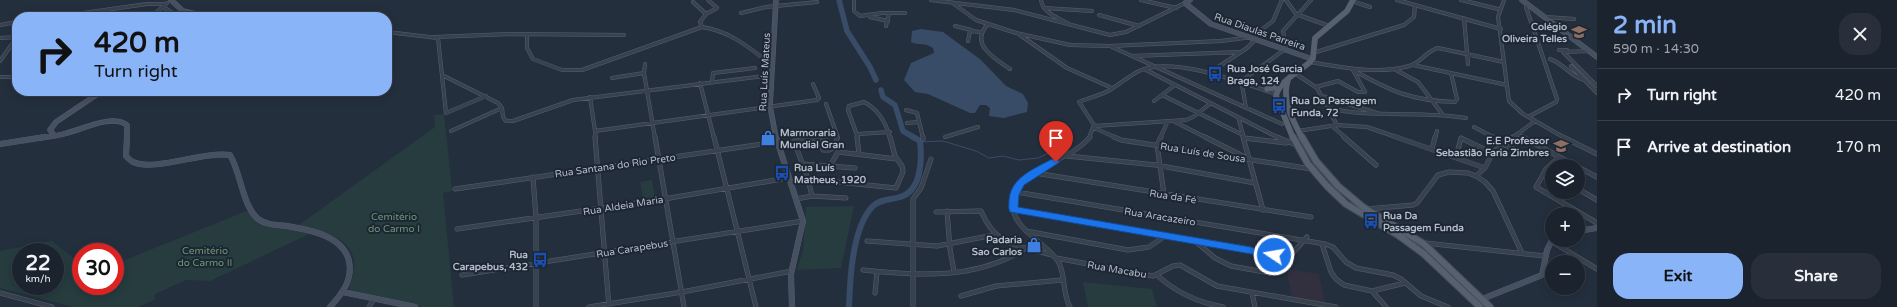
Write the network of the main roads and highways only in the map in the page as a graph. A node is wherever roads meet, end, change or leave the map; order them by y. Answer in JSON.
{"nodes":[{"id":1,"x":1190,"y":0,"type":"edge"},
{"id":2,"x":1522,"y":0,"type":"edge"},
{"id":3,"x":1352,"y":1,"type":"edge"},
{"id":4,"x":170,"y":2,"type":"edge"},
{"id":5,"x":776,"y":3,"type":"edge"},
{"id":6,"x":183,"y":12,"type":"edge"},
{"id":7,"x":1592,"y":52,"type":"edge"},
{"id":8,"x":1597,"y":57,"type":"edge"},
{"id":9,"x":1311,"y":60,"type":"junction"},
{"id":10,"x":1288,"y":80,"type":"junction"},
{"id":11,"x":1265,"y":89,"type":"road end"},
{"id":12,"x":1277,"y":90,"type":"junction"},
{"id":13,"x":95,"y":96,"type":"edge"},
{"id":14,"x":1286,"y":97,"type":"junction"},
{"id":15,"x":54,"y":135,"type":"junction"},
{"id":16,"x":0,"y":144,"type":"edge"},
{"id":17,"x":1301,"y":153,"type":"junction"},
{"id":18,"x":1310,"y":154,"type":"junction"},
{"id":19,"x":1308,"y":164,"type":"junction"},
{"id":20,"x":1325,"y":172,"type":"junction"},
{"id":21,"x":1382,"y":226,"type":"junction"},
{"id":22,"x":1597,"y":228,"type":"edge"},
{"id":23,"x":1585,"y":230,"type":"edge"},
{"id":24,"x":1423,"y":243,"type":"junction"},
{"id":25,"x":1549,"y":247,"type":"edge"},
{"id":26,"x":344,"y":292,"type":"junction"},
{"id":27,"x":1482,"y":299,"type":"junction"},
{"id":28,"x":330,"y":307,"type":"edge"},
{"id":29,"x":410,"y":307,"type":"edge"},
{"id":30,"x":792,"y":307,"type":"edge"},
{"id":31,"x":1480,"y":307,"type":"edge"},
{"id":32,"x":1490,"y":307,"type":"edge"}],
"edges":[{"from":1,"to":9,"type":"main road","name":"Rua Diaulas Parreira"},
{"from":2,"to":7,"type":"main road"},
{"from":3,"to":9,"type":"main road"},
{"from":4,"to":6,"type":"main road"},
{"from":5,"to":30,"type":"main road","name":"Rua Luís Mateus"},
{"from":7,"to":8,"type":"main road"},
{"from":9,"to":10,"type":"main road"},
{"from":10,"to":12,"type":"main road"},
{"from":10,"to":14,"type":"main road"},
{"from":11,"to":12,"type":"main road"},
{"from":12,"to":14,"type":"main road"},
{"from":12,"to":17,"type":"main road"},
{"from":13,"to":15,"type":"main road"},
{"from":14,"to":18,"type":"main road"},
{"from":15,"to":16,"type":"main road"},
{"from":15,"to":26,"type":"main road"},
{"from":17,"to":18,"type":"main road"},
{"from":17,"to":19,"type":"main road"},
{"from":18,"to":20,"type":"main road"},
{"from":19,"to":20,"type":"main road"},
{"from":19,"to":21,"type":"main road"},
{"from":20,"to":24,"type":"main road"},
{"from":21,"to":24,"type":"main road"},
{"from":21,"to":31,"type":"main road"},
{"from":22,"to":23,"type":"main road"},
{"from":24,"to":27,"type":"main road"},
{"from":25,"to":27,"type":"main road"},
{"from":26,"to":28,"type":"main road"},
{"from":26,"to":29,"type":"main road"},
{"from":27,"to":32,"type":"main road"}]}
